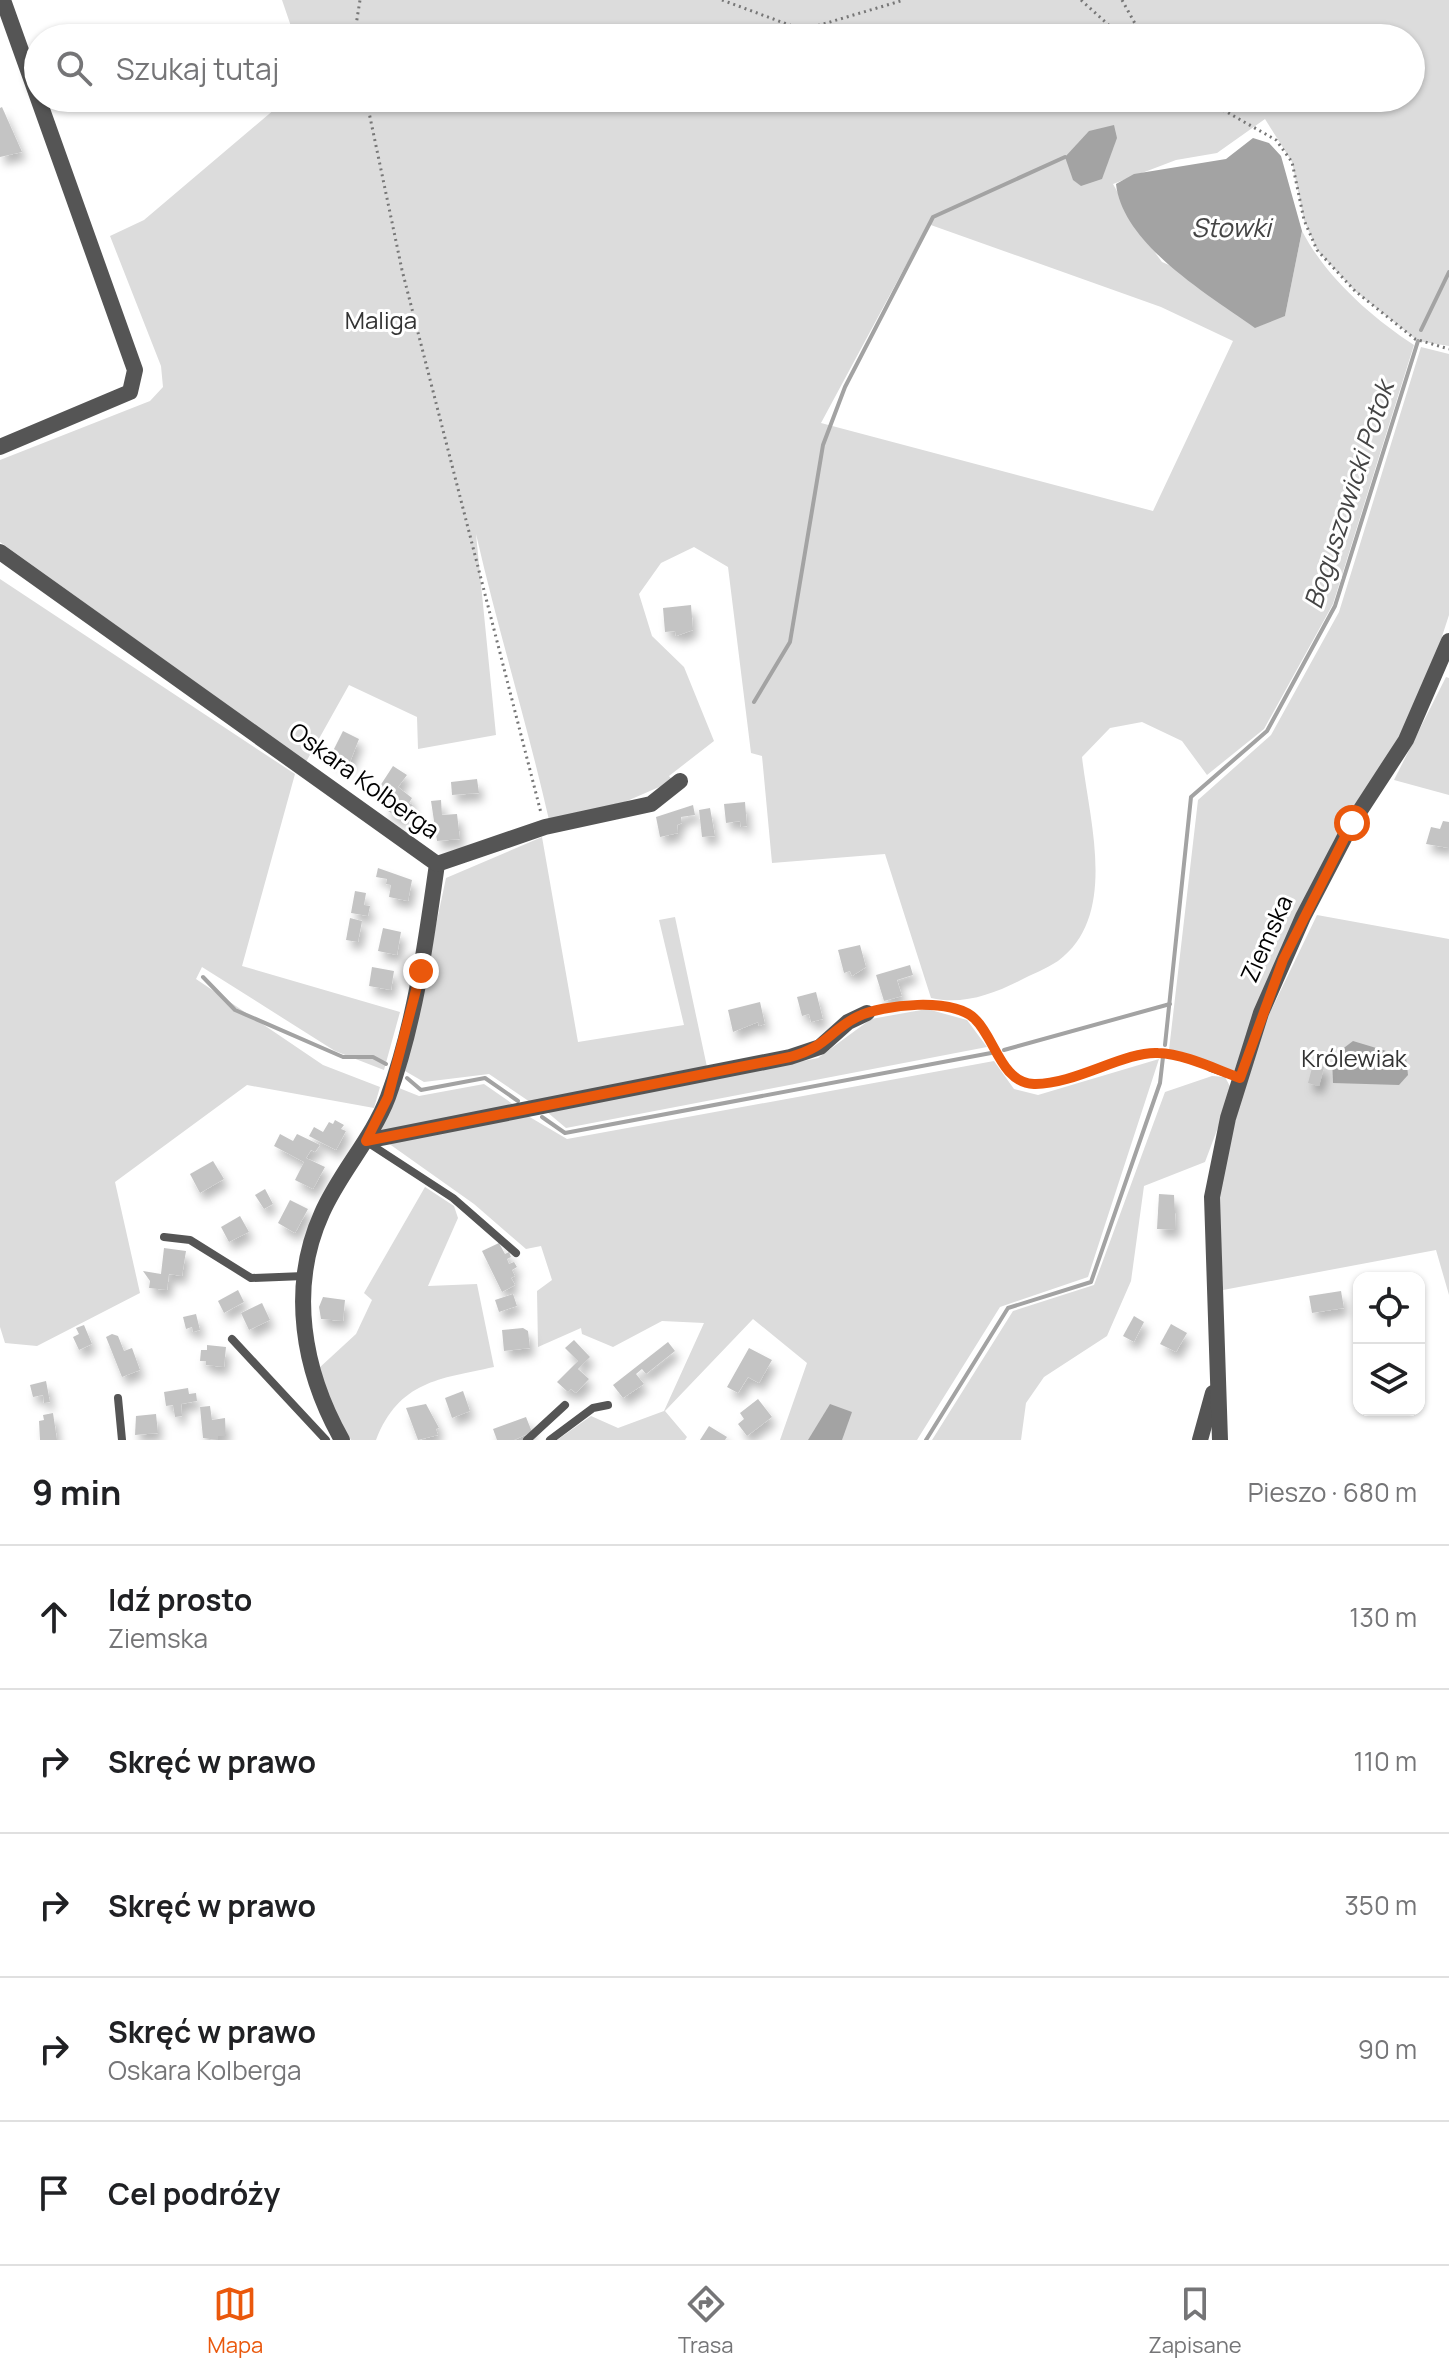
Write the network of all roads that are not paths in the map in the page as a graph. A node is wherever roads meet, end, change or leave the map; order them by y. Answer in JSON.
{"nodes":[{"id":1,"x":3,"y":0,"type":"edge"},
{"id":2,"x":24,"y":59,"type":"edge"},
{"id":3,"x":43,"y":112,"type":"edge"},
{"id":4,"x":0,"y":447,"type":"edge"},
{"id":5,"x":0,"y":552,"type":"edge"},
{"id":6,"x":1449,"y":641,"type":"edge"},
{"id":7,"x":680,"y":781,"type":"dead end"},
{"id":8,"x":437,"y":864,"type":"junction"},
{"id":9,"x":867,"y":1013,"type":"road end"},
{"id":10,"x":1211,"y":1068,"type":"road end"},
{"id":11,"x":1240,"y":1078,"type":"junction"},
{"id":12,"x":366,"y":1141,"type":"junction"},
{"id":13,"x":164,"y":1237,"type":"dead end"},
{"id":14,"x":516,"y":1253,"type":"dead end"},
{"id":15,"x":305,"y":1276,"type":"junction"},
{"id":16,"x":232,"y":1339,"type":"dead end"},
{"id":17,"x":1217,"y":1380,"type":"junction"},
{"id":18,"x":118,"y":1398,"type":"dead end"},
{"id":19,"x":565,"y":1405,"type":"dead end"},
{"id":20,"x":608,"y":1405,"type":"dead end"},
{"id":21,"x":122,"y":1440,"type":"edge"},
{"id":22,"x":326,"y":1440,"type":"edge"},
{"id":23,"x":342,"y":1440,"type":"edge"},
{"id":24,"x":527,"y":1440,"type":"edge"},
{"id":25,"x":550,"y":1440,"type":"edge"},
{"id":26,"x":1200,"y":1440,"type":"edge"},
{"id":27,"x":1220,"y":1440,"type":"edge"}],
"edges":[{"from":1,"to":2,"type":"street"},
{"from":3,"to":4,"type":"street"},
{"from":5,"to":8,"type":"street","name":"Oskara Kolberga"},
{"from":6,"to":11,"type":"street","name":"Ziemska"},
{"from":7,"to":8,"type":"street"},
{"from":8,"to":12,"type":"street","name":"Oskara Kolberga"},
{"from":9,"to":12,"type":"street"},
{"from":10,"to":11,"type":"lane"},
{"from":11,"to":17,"type":"street","name":"Ziemska"},
{"from":12,"to":14,"type":"lane"},
{"from":12,"to":15,"type":"street","name":"Oskara Kolberga"},
{"from":13,"to":15,"type":"lane"},
{"from":15,"to":23,"type":"street","name":"Oskara Kolberga"},
{"from":16,"to":22,"type":"lane"},
{"from":17,"to":26,"type":"street","name":"Ziemska"},
{"from":17,"to":27,"type":"street","name":"Ziemska"},
{"from":18,"to":21,"type":"lane"},
{"from":19,"to":24,"type":"lane"},
{"from":20,"to":25,"type":"lane"}]}
